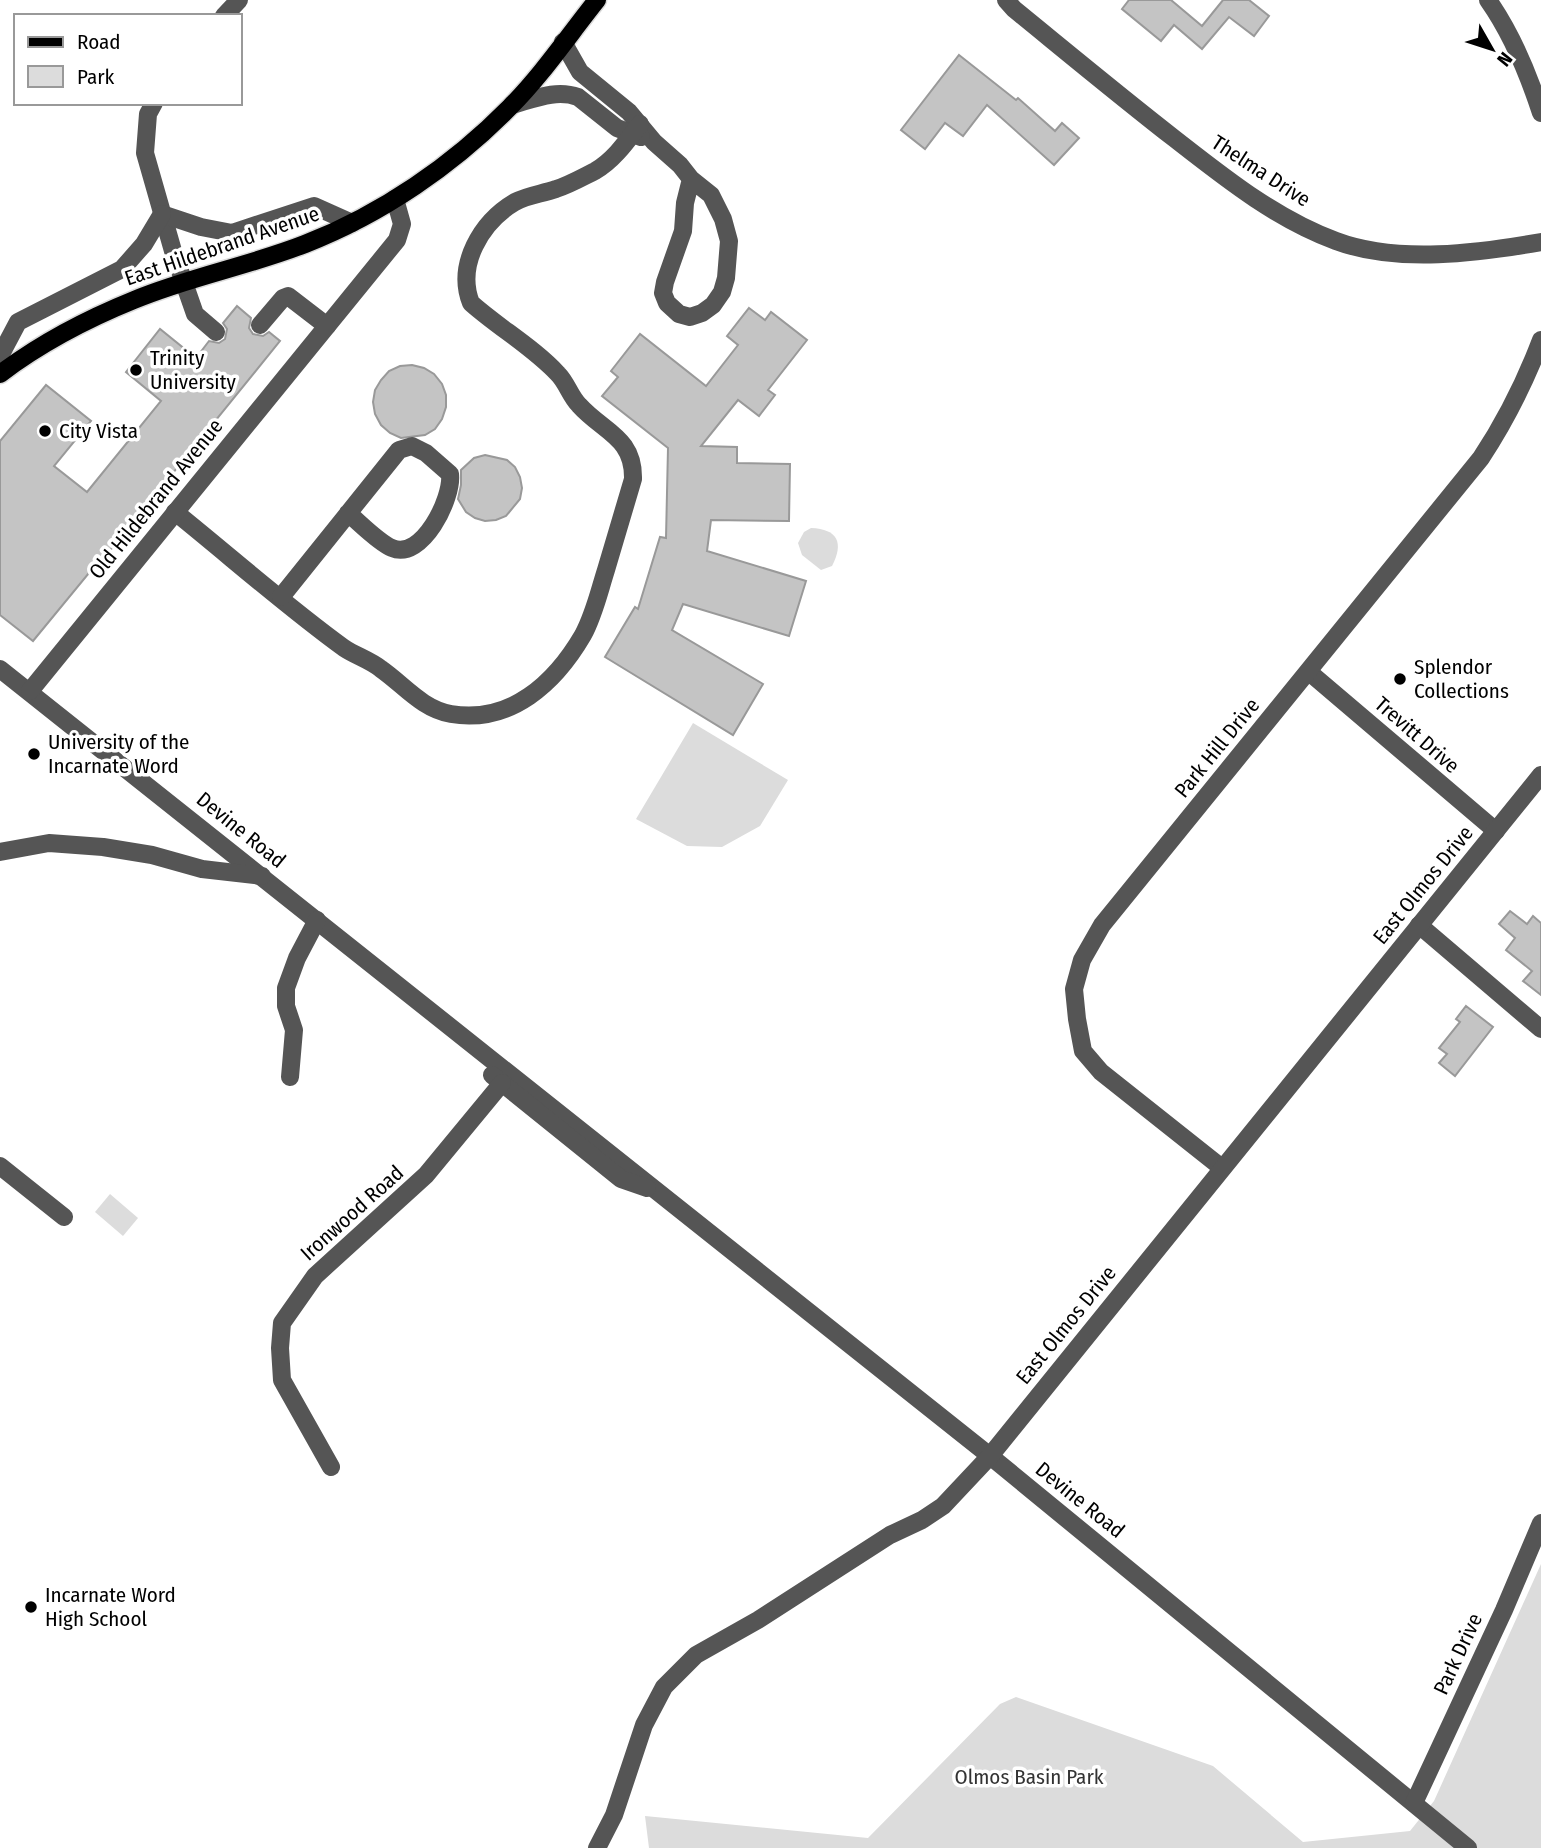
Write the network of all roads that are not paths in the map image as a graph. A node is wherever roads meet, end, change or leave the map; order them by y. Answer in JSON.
{"nodes":[{"id":1,"x":239,"y":0,"type":"edge"},
{"id":2,"x":597,"y":0,"type":"edge"},
{"id":3,"x":1006,"y":0,"type":"edge"},
{"id":4,"x":1488,"y":0,"type":"edge"},
{"id":5,"x":226,"y":14,"type":"edge"},
{"id":6,"x":563,"y":42,"type":"junction"},
{"id":7,"x":602,"y":90,"type":"junction"},
{"id":8,"x":153,"y":105,"type":"edge"},
{"id":9,"x":512,"y":105,"type":"junction"},
{"id":10,"x":589,"y":106,"type":"junction"},
{"id":11,"x":1541,"y":113,"type":"edge"},
{"id":12,"x":636,"y":129,"type":"junction"},
{"id":13,"x":691,"y":179,"type":"junction"},
{"id":14,"x":395,"y":199,"type":"junction"},
{"id":15,"x":162,"y":214,"type":"junction"},
{"id":16,"x":352,"y":223,"type":"junction"},
{"id":17,"x":1541,"y":242,"type":"edge"},
{"id":18,"x":184,"y":283,"type":"junction"},
{"id":19,"x":260,"y":325,"type":"dead end"},
{"id":20,"x":327,"y":326,"type":"junction"},
{"id":21,"x":216,"y":332,"type":"dead end"},
{"id":22,"x":1541,"y":340,"type":"edge"},
{"id":23,"x":0,"y":356,"type":"edge"},
{"id":24,"x":0,"y":373,"type":"edge"},
{"id":25,"x":175,"y":512,"type":"junction"},
{"id":26,"x":348,"y":513,"type":"junction"},
{"id":27,"x":281,"y":597,"type":"junction"},
{"id":28,"x":0,"y":669,"type":"edge"},
{"id":29,"x":1309,"y":672,"type":"junction"},
{"id":30,"x":30,"y":691,"type":"junction"},
{"id":31,"x":1541,"y":775,"type":"edge"},
{"id":32,"x":1496,"y":831,"type":"junction"},
{"id":33,"x":0,"y":852,"type":"edge"},
{"id":34,"x":262,"y":876,"type":"junction"},
{"id":35,"x":317,"y":920,"type":"junction"},
{"id":36,"x":1419,"y":925,"type":"junction"},
{"id":37,"x":420,"y":1002,"type":"junction"},
{"id":38,"x":1541,"y":1029,"type":"edge"},
{"id":39,"x":290,"y":1077,"type":"dead end"},
{"id":40,"x":502,"y":1083,"type":"junction"},
{"id":41,"x":0,"y":1166,"type":"edge"},
{"id":42,"x":1222,"y":1168,"type":"junction"},
{"id":43,"x":659,"y":1192,"type":"junction"},
{"id":44,"x":64,"y":1217,"type":"dead end"},
{"id":45,"x":990,"y":1456,"type":"junction"},
{"id":46,"x":331,"y":1466,"type":"dead end"},
{"id":47,"x":1541,"y":1523,"type":"edge"},
{"id":48,"x":1414,"y":1803,"type":"junction"},
{"id":49,"x":597,"y":1848,"type":"edge"},
{"id":50,"x":1468,"y":1848,"type":"edge"}],
"edges":[{"from":1,"to":5,"type":"street"},
{"from":2,"to":6,"type":"main road","name":"East Hildebrand Avenue"},
{"from":3,"to":17,"type":"street","name":"Thelma Drive"},
{"from":4,"to":11,"type":"street"},
{"from":6,"to":7,"type":"street"},
{"from":6,"to":9,"type":"main road","name":"East Hildebrand Avenue"},
{"from":7,"to":10,"type":"street"},
{"from":7,"to":12,"type":"street"},
{"from":8,"to":15,"type":"street"},
{"from":9,"to":10,"type":"street"},
{"from":9,"to":14,"type":"main road","name":"East Hildebrand Avenue"},
{"from":10,"to":12,"type":"street"},
{"from":12,"to":13,"type":"street"},
{"from":12,"to":27,"type":"street"},
{"from":13,"to":13,"type":"street"},
{"from":14,"to":16,"type":"main road","name":"East Hildebrand Avenue"},
{"from":14,"to":20,"type":"street","name":"Old Hildebrand Avenue"},
{"from":15,"to":16,"type":"street"},
{"from":15,"to":18,"type":"street"},
{"from":15,"to":23,"type":"street"},
{"from":16,"to":18,"type":"main road","name":"East Hildebrand Avenue"},
{"from":18,"to":21,"type":"street"},
{"from":18,"to":24,"type":"main road","name":"East Hildebrand Avenue"},
{"from":19,"to":20,"type":"street"},
{"from":20,"to":25,"type":"street","name":"Old Hildebrand Avenue"},
{"from":22,"to":29,"type":"street","name":"Park Hill Drive"},
{"from":25,"to":27,"type":"street"},
{"from":25,"to":30,"type":"street","name":"Old Hildebrand Avenue"},
{"from":26,"to":26,"type":"street"},
{"from":26,"to":27,"type":"street"},
{"from":28,"to":30,"type":"street","name":"Devine Road"},
{"from":29,"to":32,"type":"street","name":"Trevitt Drive"},
{"from":29,"to":42,"type":"street","name":"Park Hill Drive"},
{"from":30,"to":34,"type":"street","name":"Devine Road"},
{"from":31,"to":32,"type":"street","name":"East Olmos Drive"},
{"from":32,"to":36,"type":"street","name":"East Olmos Drive"},
{"from":33,"to":34,"type":"street"},
{"from":34,"to":35,"type":"street","name":"Devine Road"},
{"from":35,"to":37,"type":"street","name":"Devine Road"},
{"from":35,"to":39,"type":"street"},
{"from":36,"to":38,"type":"street"},
{"from":36,"to":42,"type":"street","name":"East Olmos Drive"},
{"from":37,"to":40,"type":"street","name":"Devine Road"},
{"from":37,"to":43,"type":"street","name":"Devine Road"},
{"from":40,"to":43,"type":"street","name":"Devine Road"},
{"from":40,"to":46,"type":"street","name":"Ironwood Road"},
{"from":41,"to":44,"type":"street"},
{"from":42,"to":45,"type":"street","name":"East Olmos Drive"},
{"from":43,"to":45,"type":"street","name":"Devine Road"},
{"from":45,"to":48,"type":"street","name":"Devine Road"},
{"from":45,"to":49,"type":"street","name":"East Olmos Drive"},
{"from":47,"to":48,"type":"street","name":"Park Drive"},
{"from":48,"to":50,"type":"street","name":"Devine Road"}]}
